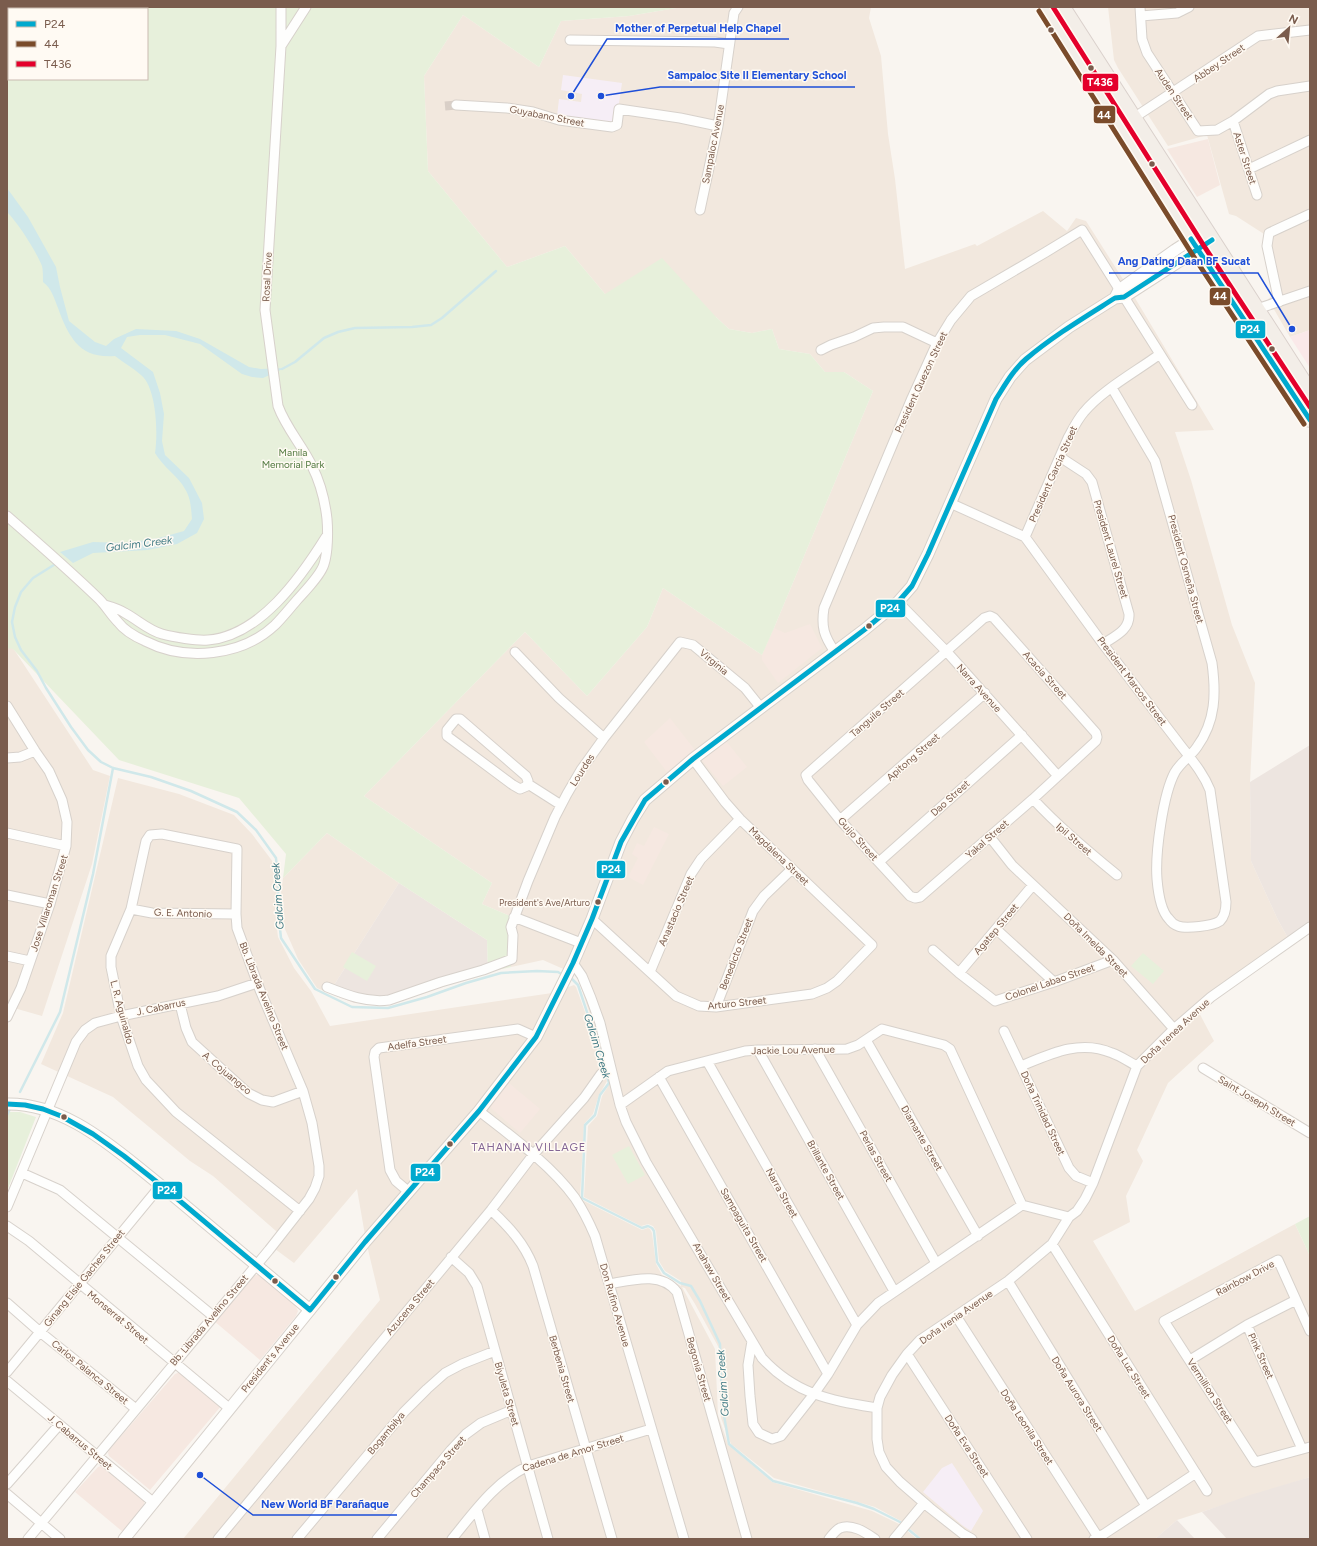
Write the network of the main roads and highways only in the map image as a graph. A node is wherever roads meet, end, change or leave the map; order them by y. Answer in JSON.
{"nodes":[{"id":1,"x":1045,"y":7,"type":"edge"},
{"id":2,"x":1063,"y":7,"type":"edge"},
{"id":3,"x":1310,"y":391,"type":"edge"},
{"id":4,"x":1310,"y":420,"type":"edge"}],
"edges":[{"from":1,"to":4,"type":"main road"},
{"from":2,"to":3,"type":"main road"}]}
